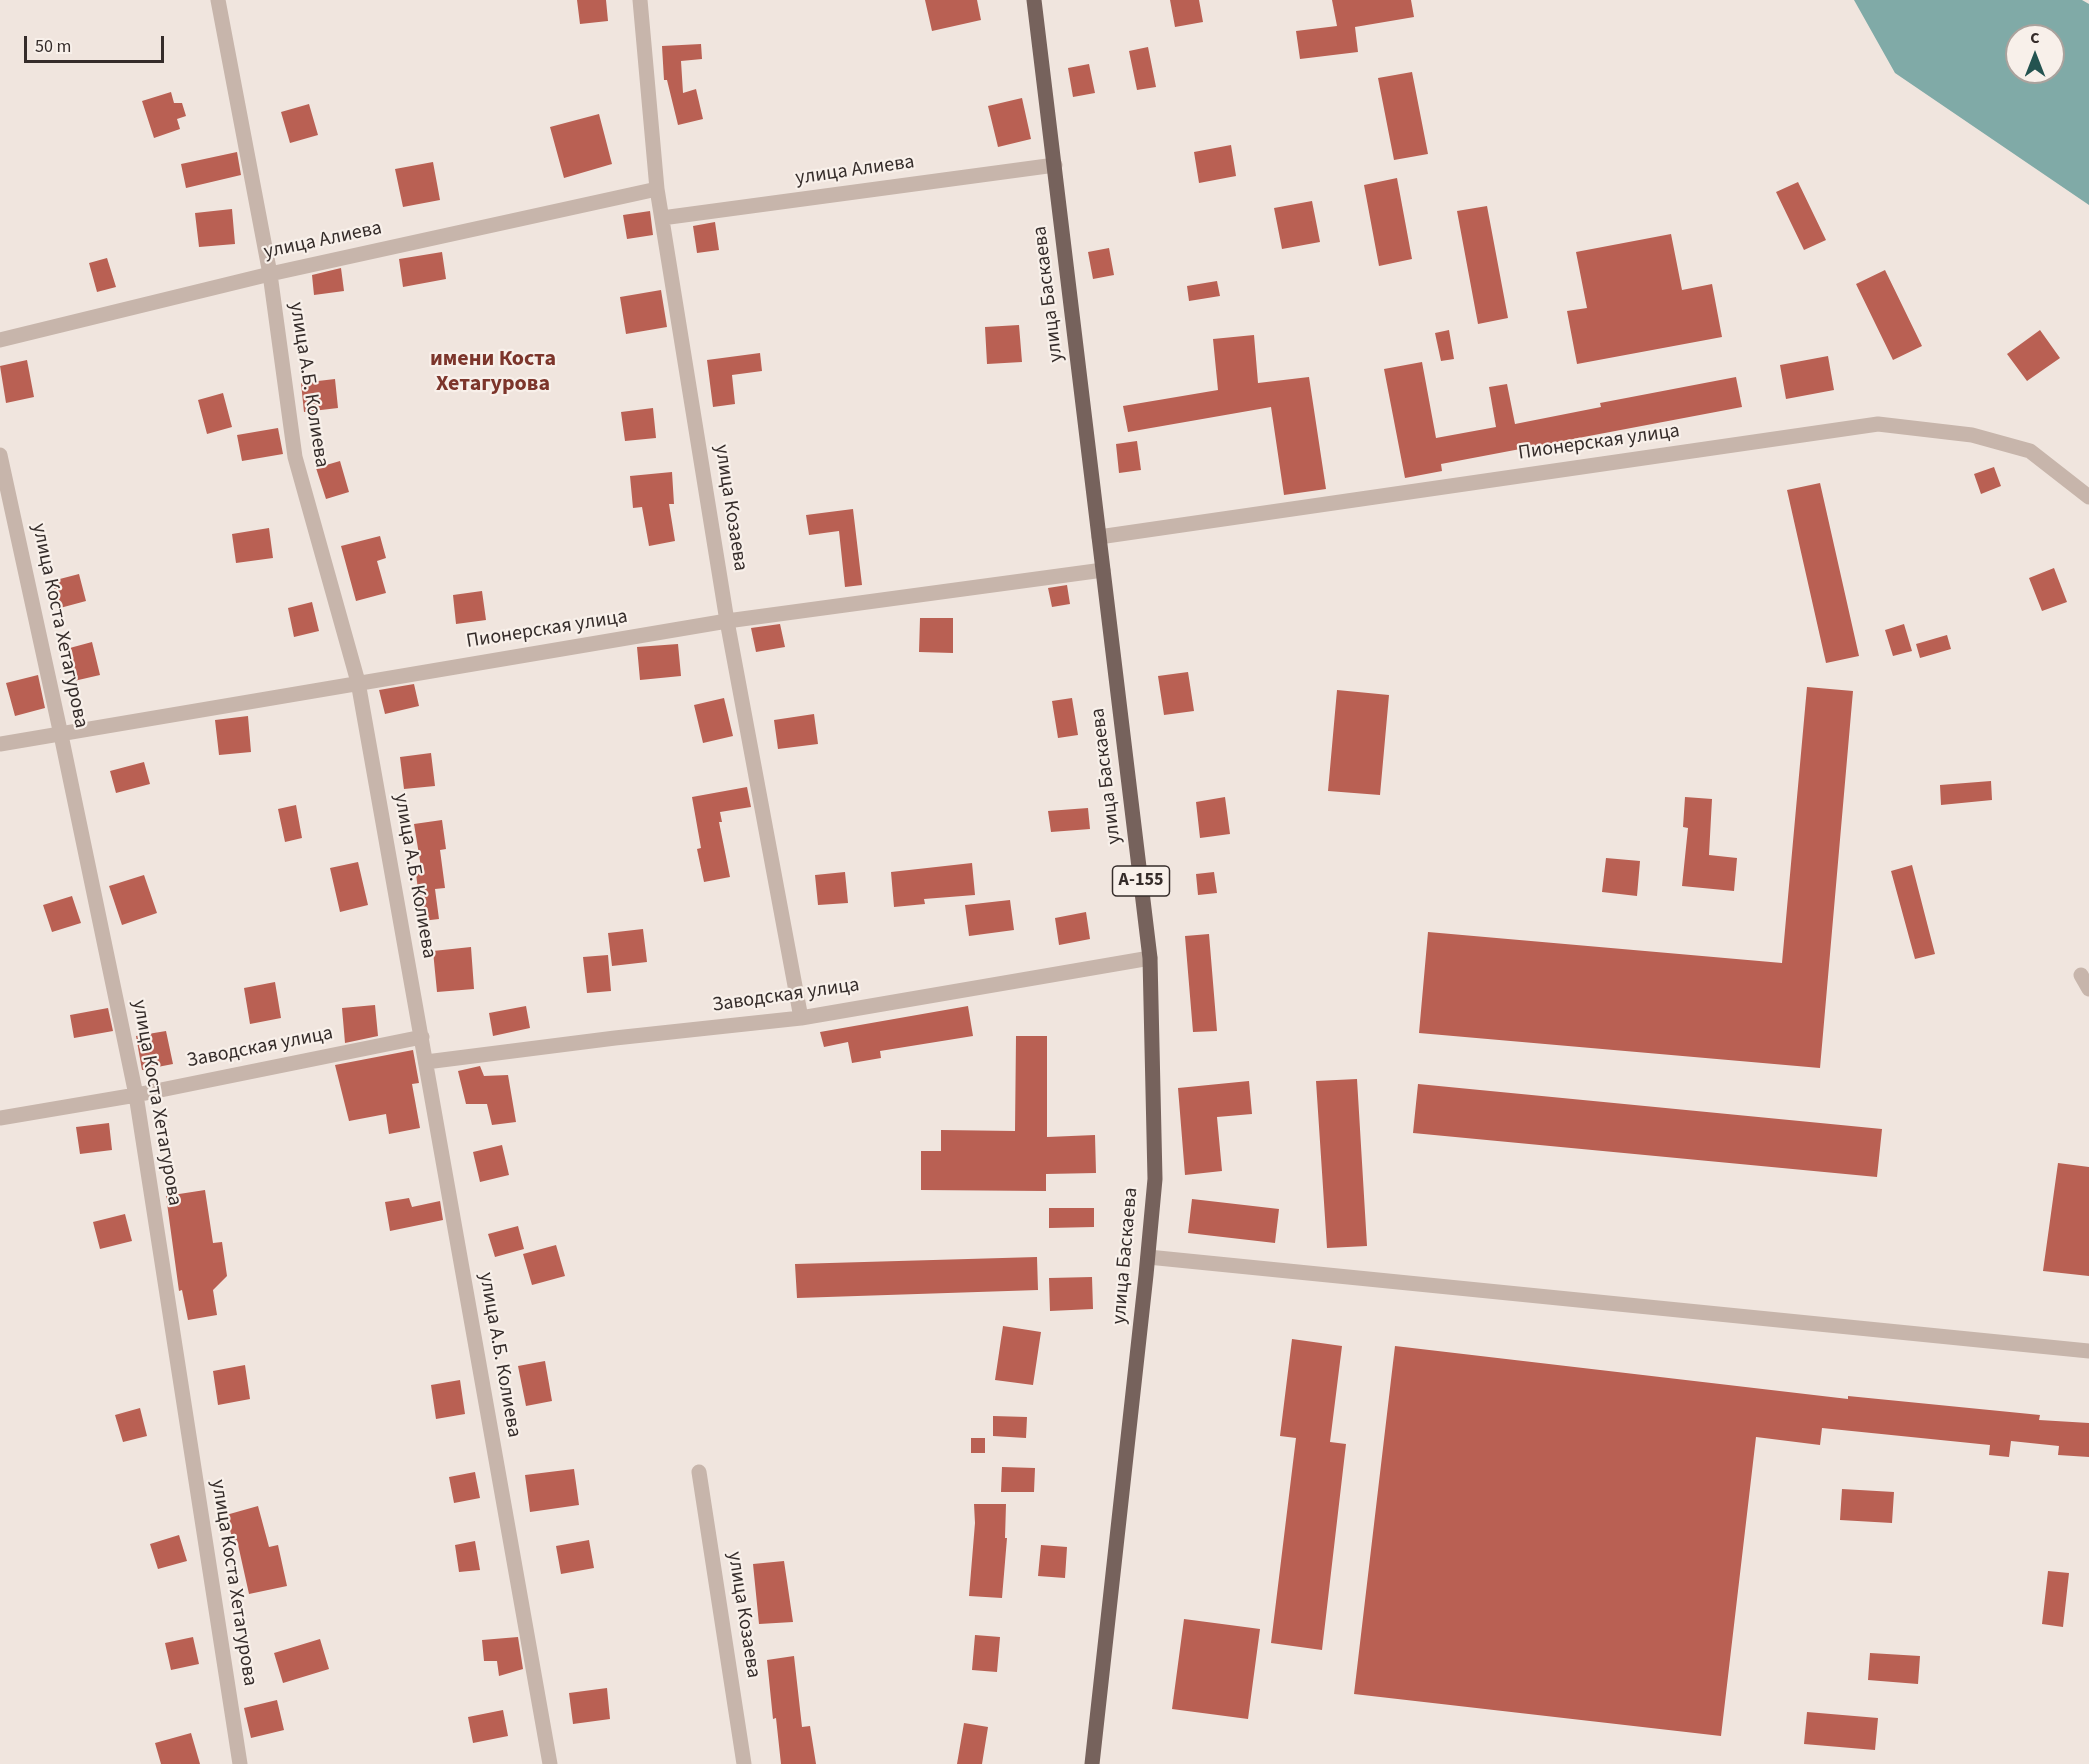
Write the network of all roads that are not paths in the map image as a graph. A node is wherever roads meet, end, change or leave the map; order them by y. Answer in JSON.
{"nodes":[{"id":1,"x":218,"y":0,"type":"edge"},
{"id":2,"x":640,"y":0,"type":"edge"},
{"id":3,"x":1034,"y":0,"type":"edge"},
{"id":4,"x":1054,"y":165,"type":"junction"},
{"id":5,"x":657,"y":189,"type":"junction"},
{"id":6,"x":662,"y":218,"type":"junction"},
{"id":7,"x":270,"y":274,"type":"junction"},
{"id":8,"x":0,"y":340,"type":"edge"},
{"id":9,"x":0,"y":455,"type":"edge"},
{"id":10,"x":2089,"y":497,"type":"edge"},
{"id":11,"x":1099,"y":537,"type":"junction"},
{"id":12,"x":1103,"y":570,"type":"junction"},
{"id":13,"x":726,"y":621,"type":"junction"},
{"id":14,"x":358,"y":682,"type":"junction"},
{"id":15,"x":62,"y":735,"type":"junction"},
{"id":16,"x":0,"y":744,"type":"edge"},
{"id":17,"x":1150,"y":958,"type":"junction"},
{"id":18,"x":2081,"y":975,"type":"dead end"},
{"id":19,"x":2089,"y":989,"type":"edge"},
{"id":20,"x":801,"y":1018,"type":"junction"},
{"id":21,"x":422,"y":1037,"type":"junction"},
{"id":22,"x":426,"y":1062,"type":"junction"},
{"id":23,"x":136,"y":1095,"type":"junction"},
{"id":24,"x":0,"y":1118,"type":"edge"},
{"id":25,"x":1148,"y":1257,"type":"junction"},
{"id":26,"x":2089,"y":1351,"type":"edge"},
{"id":27,"x":699,"y":1472,"type":"dead end"},
{"id":28,"x":240,"y":1764,"type":"edge"},
{"id":29,"x":549,"y":1764,"type":"edge"},
{"id":30,"x":744,"y":1764,"type":"edge"},
{"id":31,"x":1092,"y":1764,"type":"edge"}],
"edges":[{"from":1,"to":7,"type":"street","name":"улица А.Б. Колиева"},
{"from":2,"to":5,"type":"street","name":"улица Козаева"},
{"from":3,"to":4,"type":"main road","name":"улица Баскаева","number":"А-155"},
{"from":4,"to":6,"type":"street","name":"улица Алиева"},
{"from":4,"to":11,"type":"main road","name":"улица Баскаева","number":"А-155"},
{"from":5,"to":6,"type":"street","name":"улица Козаева"},
{"from":5,"to":7,"type":"street","name":"улица Алиева"},
{"from":6,"to":13,"type":"street","name":"улица Козаева"},
{"from":7,"to":8,"type":"street","name":"улица Алиева"},
{"from":7,"to":14,"type":"street","name":"улица А.Б. Колиева"},
{"from":9,"to":15,"type":"street","name":"улица Коста Хетагурова"},
{"from":10,"to":11,"type":"street","name":"Пионерская улица"},
{"from":11,"to":12,"type":"main road","name":"улица Баскаева","number":"А-155"},
{"from":12,"to":13,"type":"street","name":"Пионерская улица"},
{"from":12,"to":17,"type":"main road","name":"улица Баскаева","number":"А-155"},
{"from":13,"to":14,"type":"street","name":"Пионерская улица"},
{"from":13,"to":20,"type":"street","name":"улица Козаева"},
{"from":14,"to":15,"type":"street","name":"Пионерская улица"},
{"from":14,"to":21,"type":"street","name":"улица А.Б. Колиева"},
{"from":15,"to":16,"type":"street","name":"Пионерская улица"},
{"from":15,"to":23,"type":"street","name":"улица Коста Хетагурова"},
{"from":17,"to":20,"type":"street","name":"Заводская улица"},
{"from":17,"to":25,"type":"main road","name":"улица Баскаева","number":"А-155"},
{"from":18,"to":19,"type":"street"},
{"from":20,"to":22,"type":"street","name":"Заводская улица"},
{"from":21,"to":22,"type":"street","name":"улица А.Б. Колиева"},
{"from":21,"to":23,"type":"street","name":"Заводская улица"},
{"from":22,"to":29,"type":"street","name":"улица А.Б. Колиева"},
{"from":23,"to":24,"type":"street","name":"Заводская улица"},
{"from":23,"to":28,"type":"street","name":"улица Коста Хетагурова"},
{"from":25,"to":26,"type":"street"},
{"from":25,"to":31,"type":"main road","name":"улица Баскаева","number":"А-155"},
{"from":27,"to":30,"type":"street","name":"улица Козаева"}]}
